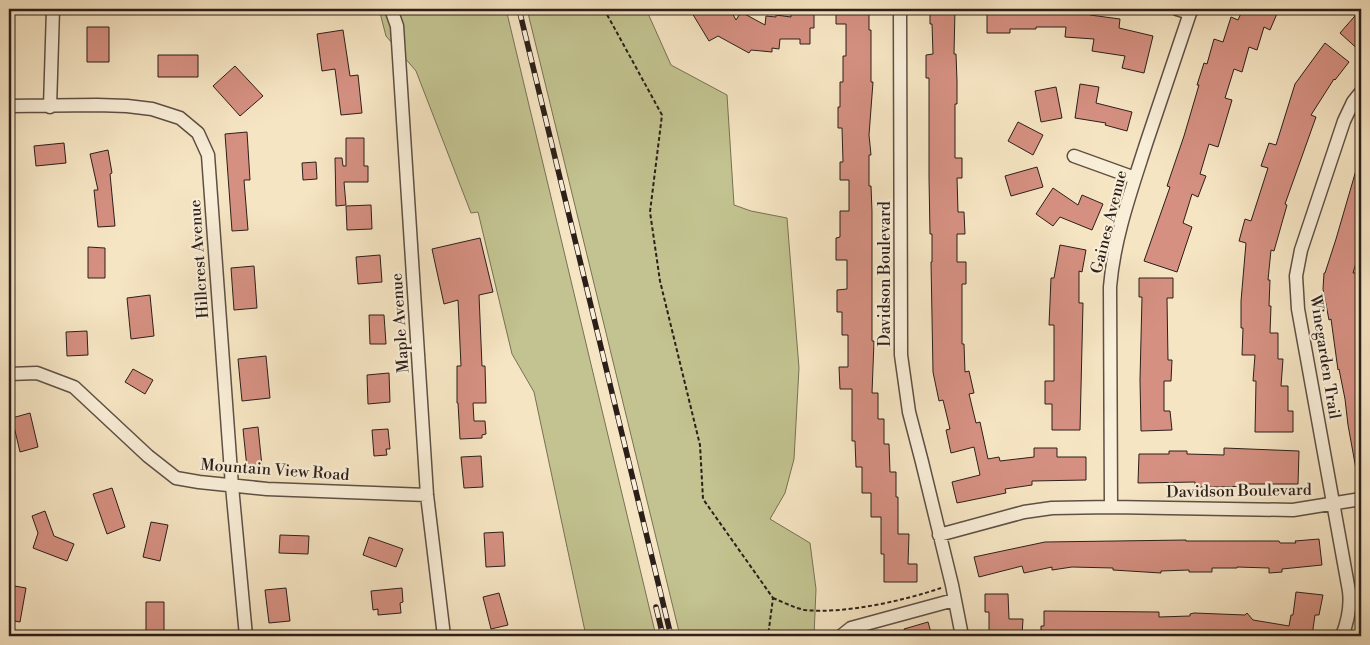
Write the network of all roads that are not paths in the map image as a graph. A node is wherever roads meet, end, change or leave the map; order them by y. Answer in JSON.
{"nodes":[{"id":1,"x":53,"y":9,"type":"edge"},
{"id":2,"x":391,"y":9,"type":"edge"},
{"id":3,"x":900,"y":9,"type":"edge"},
{"id":4,"x":1177,"y":9,"type":"edge"},
{"id":5,"x":1192,"y":11,"type":"edge"},
{"id":6,"x":1361,"y":92,"type":"edge"},
{"id":7,"x":9,"y":106,"type":"edge"},
{"id":8,"x":50,"y":107,"type":"junction"},
{"id":9,"x":1074,"y":156,"type":"dead end"},
{"id":10,"x":1135,"y":178,"type":"junction"},
{"id":11,"x":9,"y":374,"type":"edge"},
{"id":12,"x":232,"y":486,"type":"junction"},
{"id":13,"x":426,"y":495,"type":"junction"},
{"id":14,"x":1361,"y":500,"type":"edge"},
{"id":15,"x":1333,"y":504,"type":"junction"},
{"id":16,"x":1111,"y":507,"type":"junction"},
{"id":17,"x":939,"y":535,"type":"junction"},
{"id":18,"x":954,"y":600,"type":"junction"},
{"id":19,"x":246,"y":636,"type":"edge"},
{"id":20,"x":444,"y":636,"type":"edge"},
{"id":21,"x":841,"y":636,"type":"edge"},
{"id":22,"x":962,"y":636,"type":"edge"},
{"id":23,"x":1342,"y":636,"type":"edge"}],
"edges":[{"from":1,"to":8,"type":"street"},
{"from":2,"to":13,"type":"street","name":"Maple Avenue"},
{"from":3,"to":17,"type":"street","name":"Davidson Boulevard"},
{"from":4,"to":5,"type":"street"},
{"from":5,"to":10,"type":"street","name":"Gaines Avenue"},
{"from":6,"to":15,"type":"street","name":"Winegarden Trail"},
{"from":7,"to":8,"type":"street","name":"Hillcrest Avenue"},
{"from":8,"to":12,"type":"street","name":"Hillcrest Avenue"},
{"from":9,"to":10,"type":"street"},
{"from":10,"to":16,"type":"street","name":"Gaines Avenue"},
{"from":11,"to":12,"type":"street","name":"Mountain View Road"},
{"from":12,"to":13,"type":"street","name":"Mountain View Road"},
{"from":12,"to":19,"type":"street","name":"Hillcrest Avenue"},
{"from":13,"to":20,"type":"street","name":"Maple Avenue"},
{"from":14,"to":15,"type":"street","name":"Davidson Boulevard"},
{"from":15,"to":16,"type":"street","name":"Davidson Boulevard"},
{"from":15,"to":23,"type":"street","name":"Winegarden Trail"},
{"from":16,"to":17,"type":"street","name":"Davidson Boulevard"},
{"from":17,"to":18,"type":"street","name":"Davidson Boulevard"},
{"from":18,"to":21,"type":"street"},
{"from":18,"to":22,"type":"street","name":"Davidson Boulevard"}]}
